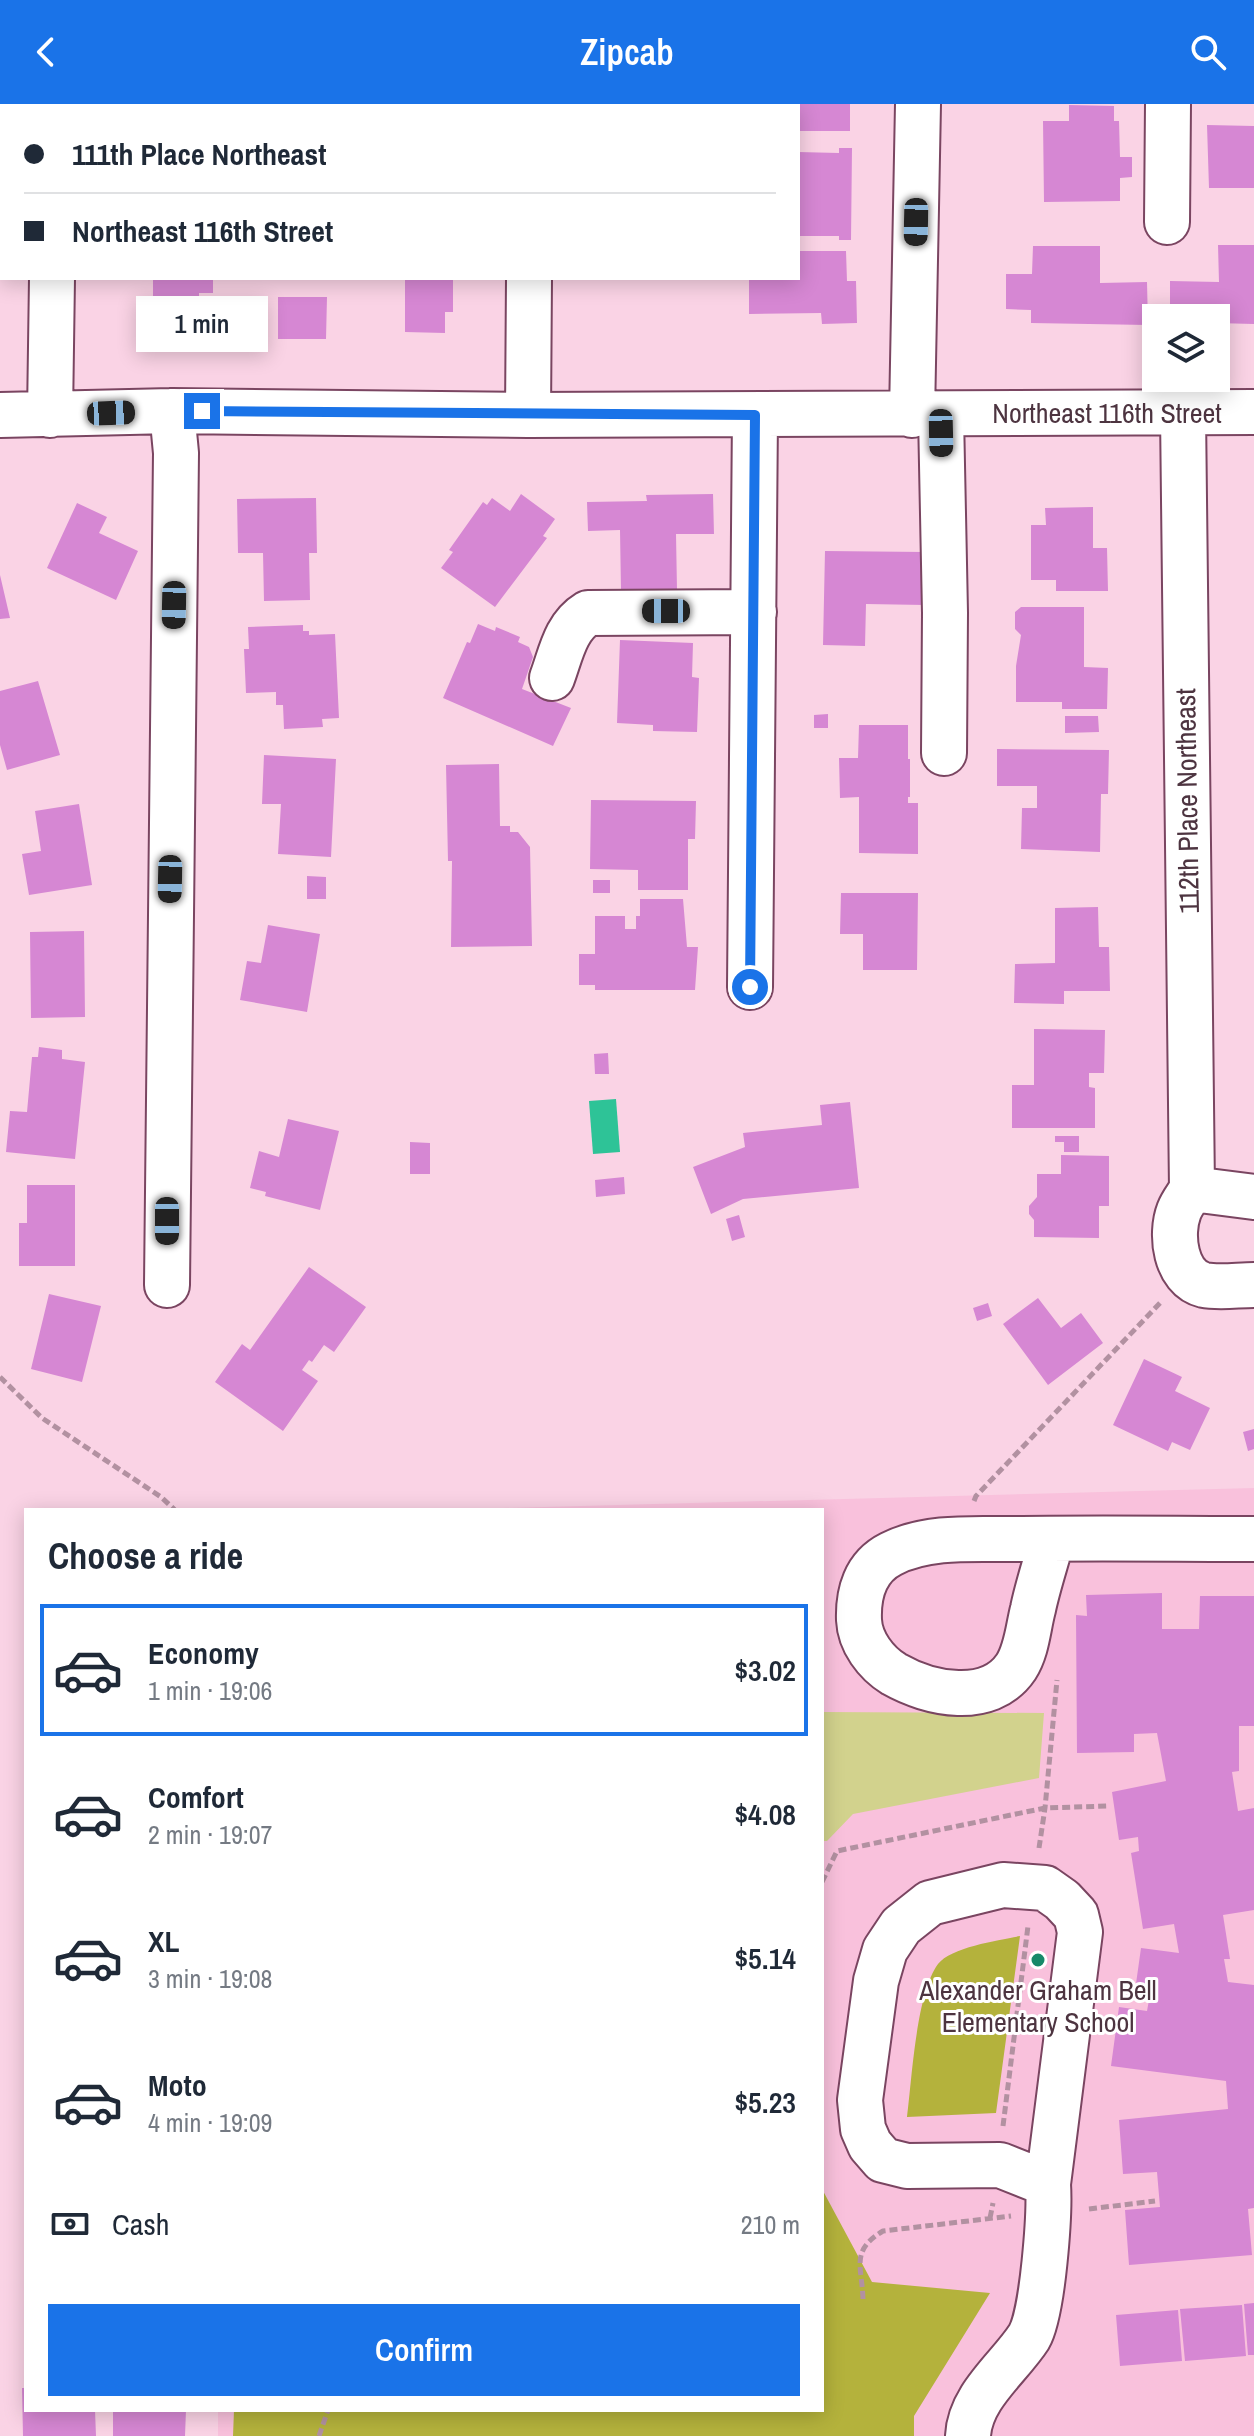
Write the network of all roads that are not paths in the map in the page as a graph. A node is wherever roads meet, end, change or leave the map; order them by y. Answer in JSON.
{"nodes":[{"id":1,"x":918,"y":104,"type":"edge"},
{"id":2,"x":1168,"y":104,"type":"edge"},
{"id":3,"x":1167,"y":222,"type":"dead end"},
{"id":4,"x":52,"y":280,"type":"edge"},
{"id":5,"x":529,"y":280,"type":"edge"},
{"id":6,"x":172,"y":411,"type":"junction"},
{"id":7,"x":1254,"y":412,"type":"edge"},
{"id":8,"x":1183,"y":413,"type":"junction"},
{"id":9,"x":0,"y":415,"type":"edge"},
{"id":10,"x":50,"y":415,"type":"junction"},
{"id":11,"x":528,"y":415,"type":"junction"},
{"id":12,"x":755,"y":415,"type":"junction"},
{"id":13,"x":926,"y":415,"type":"junction"},
{"id":14,"x":754,"y":612,"type":"junction"},
{"id":15,"x":552,"y":678,"type":"dead end"},
{"id":16,"x":944,"y":753,"type":"dead end"},
{"id":17,"x":750,"y":987,"type":"dead end"},
{"id":18,"x":1192,"y":1189,"type":"junction"},
{"id":19,"x":1254,"y":1197,"type":"edge"},
{"id":20,"x":167,"y":1285,"type":"dead end"},
{"id":21,"x":1254,"y":1285,"type":"edge"},
{"id":22,"x":1052,"y":1539,"type":"junction"},
{"id":23,"x":1254,"y":1539,"type":"edge"},
{"id":24,"x":1049,"y":2198,"type":"junction"},
{"id":25,"x":968,"y":2436,"type":"edge"}],
"edges":[{"from":1,"to":13,"type":"street"},
{"from":2,"to":3,"type":"street"},
{"from":4,"to":10,"type":"street"},
{"from":5,"to":11,"type":"street"},
{"from":6,"to":10,"type":"street","name":"Northeast 116th Street"},
{"from":6,"to":11,"type":"street","name":"Northeast 116th Street"},
{"from":6,"to":20,"type":"street"},
{"from":7,"to":8,"type":"street","name":"Northeast 116th Street"},
{"from":8,"to":13,"type":"street","name":"Northeast 116th Street"},
{"from":8,"to":18,"type":"street","name":"112th Place Northeast"},
{"from":9,"to":10,"type":"street","name":"Northeast 116th Street"},
{"from":11,"to":12,"type":"street","name":"Northeast 116th Street"},
{"from":12,"to":13,"type":"street","name":"Northeast 116th Street"},
{"from":12,"to":14,"type":"street"},
{"from":13,"to":16,"type":"street"},
{"from":14,"to":15,"type":"street"},
{"from":14,"to":17,"type":"street"},
{"from":18,"to":19,"type":"street"},
{"from":18,"to":21,"type":"street","name":"112th Place Northeast"},
{"from":22,"to":22,"type":"street"},
{"from":22,"to":23,"type":"street"},
{"from":24,"to":24,"type":"street"},
{"from":24,"to":25,"type":"street"}]}
